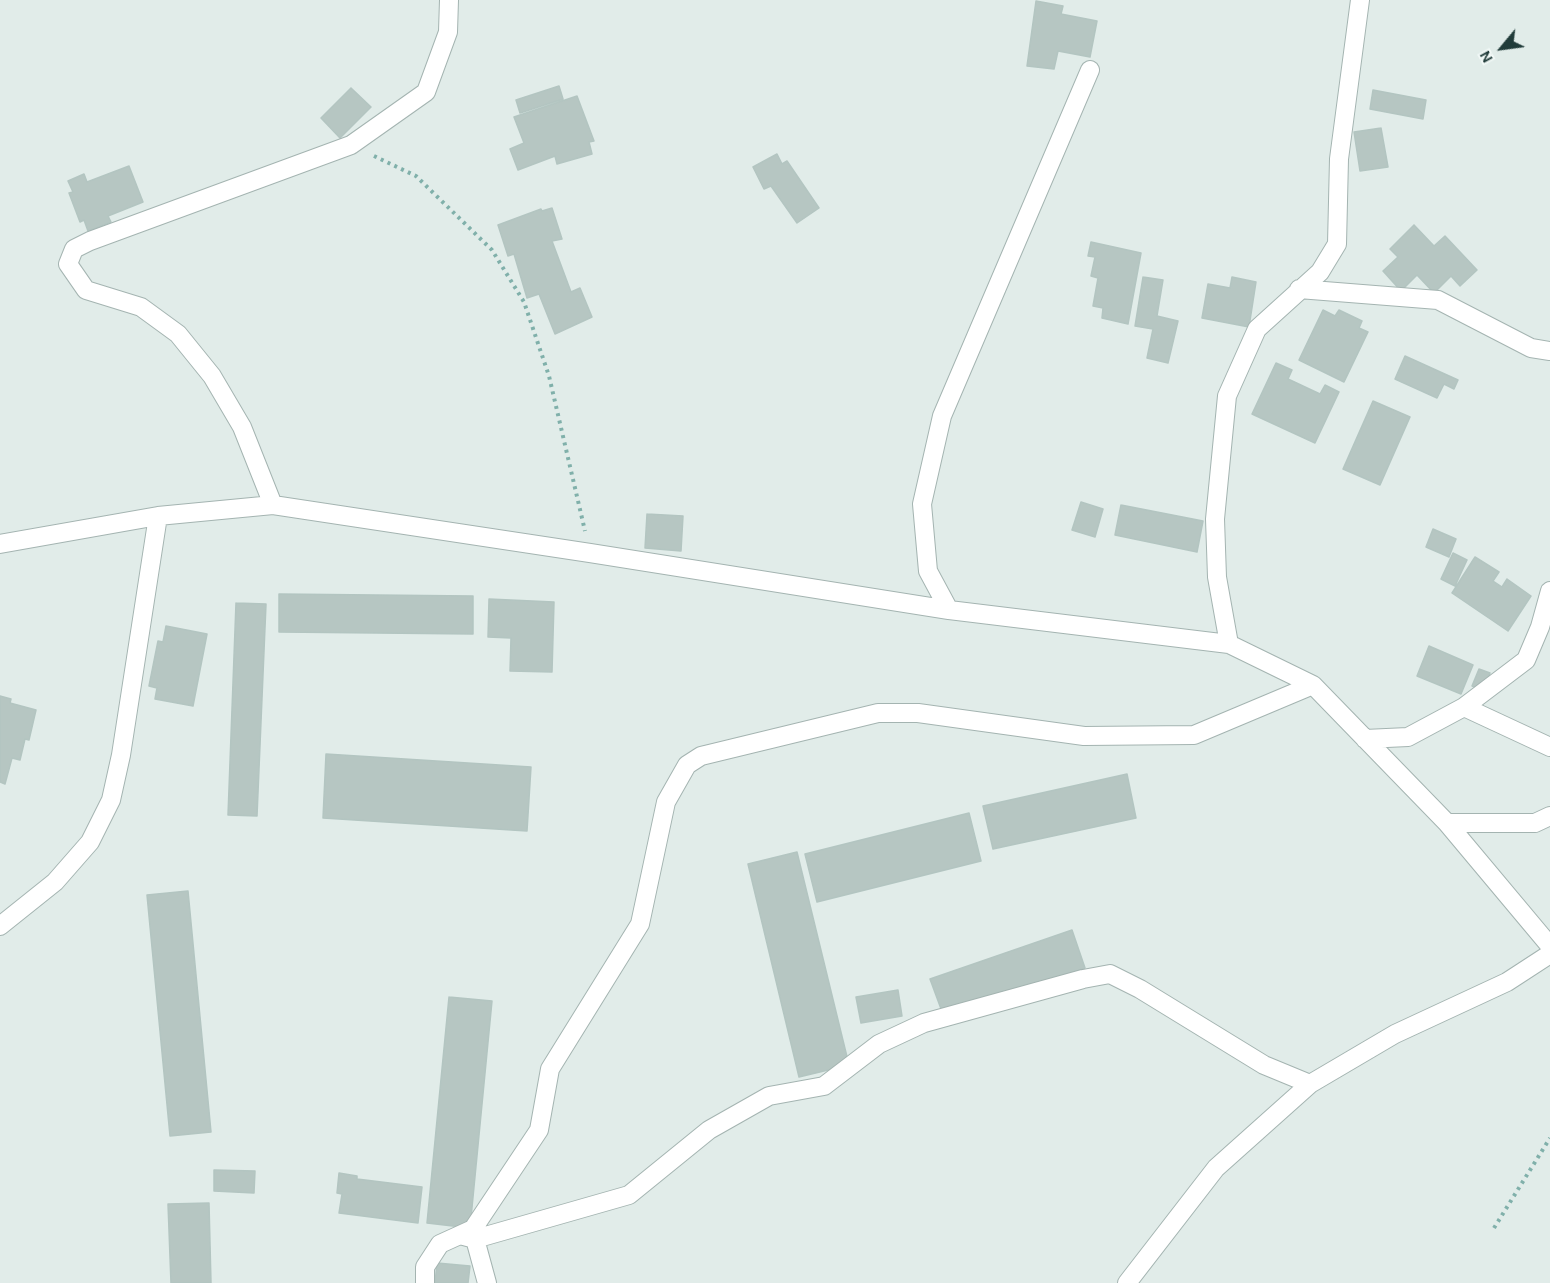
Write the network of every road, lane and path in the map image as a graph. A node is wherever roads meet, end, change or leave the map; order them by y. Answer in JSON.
{"nodes":[{"id":1,"x":449,"y":0,"type":"edge"},
{"id":2,"x":1360,"y":0,"type":"edge"},
{"id":3,"x":1090,"y":70,"type":"dead end"},
{"id":4,"x":351,"y":145,"type":"junction"},
{"id":5,"x":1299,"y":289,"type":"junction"},
{"id":6,"x":1550,"y":351,"type":"edge"},
{"id":7,"x":273,"y":505,"type":"junction"},
{"id":8,"x":158,"y":516,"type":"junction"},
{"id":9,"x":0,"y":544,"type":"edge"},
{"id":10,"x":590,"y":553,"type":"junction"},
{"id":11,"x":1550,"y":591,"type":"edge"},
{"id":12,"x":948,"y":610,"type":"junction"},
{"id":13,"x":1229,"y":644,"type":"junction"},
{"id":14,"x":1313,"y":685,"type":"junction"},
{"id":15,"x":1464,"y":707,"type":"junction"},
{"id":16,"x":1365,"y":739,"type":"junction"},
{"id":17,"x":1550,"y":747,"type":"edge"},
{"id":18,"x":1550,"y":816,"type":"edge"},
{"id":19,"x":1447,"y":824,"type":"junction"},
{"id":20,"x":0,"y":926,"type":"edge"},
{"id":21,"x":1550,"y":946,"type":"edge"},
{"id":22,"x":1550,"y":954,"type":"edge"},
{"id":23,"x":1310,"y":1084,"type":"junction"},
{"id":24,"x":1550,"y":1138,"type":"edge"},
{"id":25,"x":1494,"y":1228,"type":"dead end"},
{"id":26,"x":467,"y":1237,"type":"junction"},
{"id":27,"x":425,"y":1283,"type":"edge"},
{"id":28,"x":487,"y":1283,"type":"edge"},
{"id":29,"x":1127,"y":1283,"type":"edge"}],
"edges":[{"from":1,"to":4,"type":"street"},
{"from":2,"to":5,"type":"street"},
{"from":3,"to":12,"type":"street"},
{"from":4,"to":7,"type":"street"},
{"from":4,"to":10,"type":"path"},
{"from":5,"to":6,"type":"street"},
{"from":5,"to":13,"type":"street"},
{"from":7,"to":8,"type":"street"},
{"from":7,"to":10,"type":"street"},
{"from":8,"to":9,"type":"street"},
{"from":8,"to":20,"type":"street"},
{"from":10,"to":12,"type":"street"},
{"from":11,"to":15,"type":"street"},
{"from":12,"to":13,"type":"street"},
{"from":13,"to":14,"type":"street"},
{"from":14,"to":16,"type":"street"},
{"from":14,"to":26,"type":"street"},
{"from":15,"to":16,"type":"street"},
{"from":15,"to":17,"type":"street"},
{"from":16,"to":19,"type":"street"},
{"from":18,"to":19,"type":"street"},
{"from":19,"to":21,"type":"street"},
{"from":22,"to":23,"type":"street"},
{"from":23,"to":26,"type":"street"},
{"from":23,"to":29,"type":"street"},
{"from":24,"to":25,"type":"path"},
{"from":26,"to":27,"type":"street"},
{"from":26,"to":28,"type":"street"}]}
